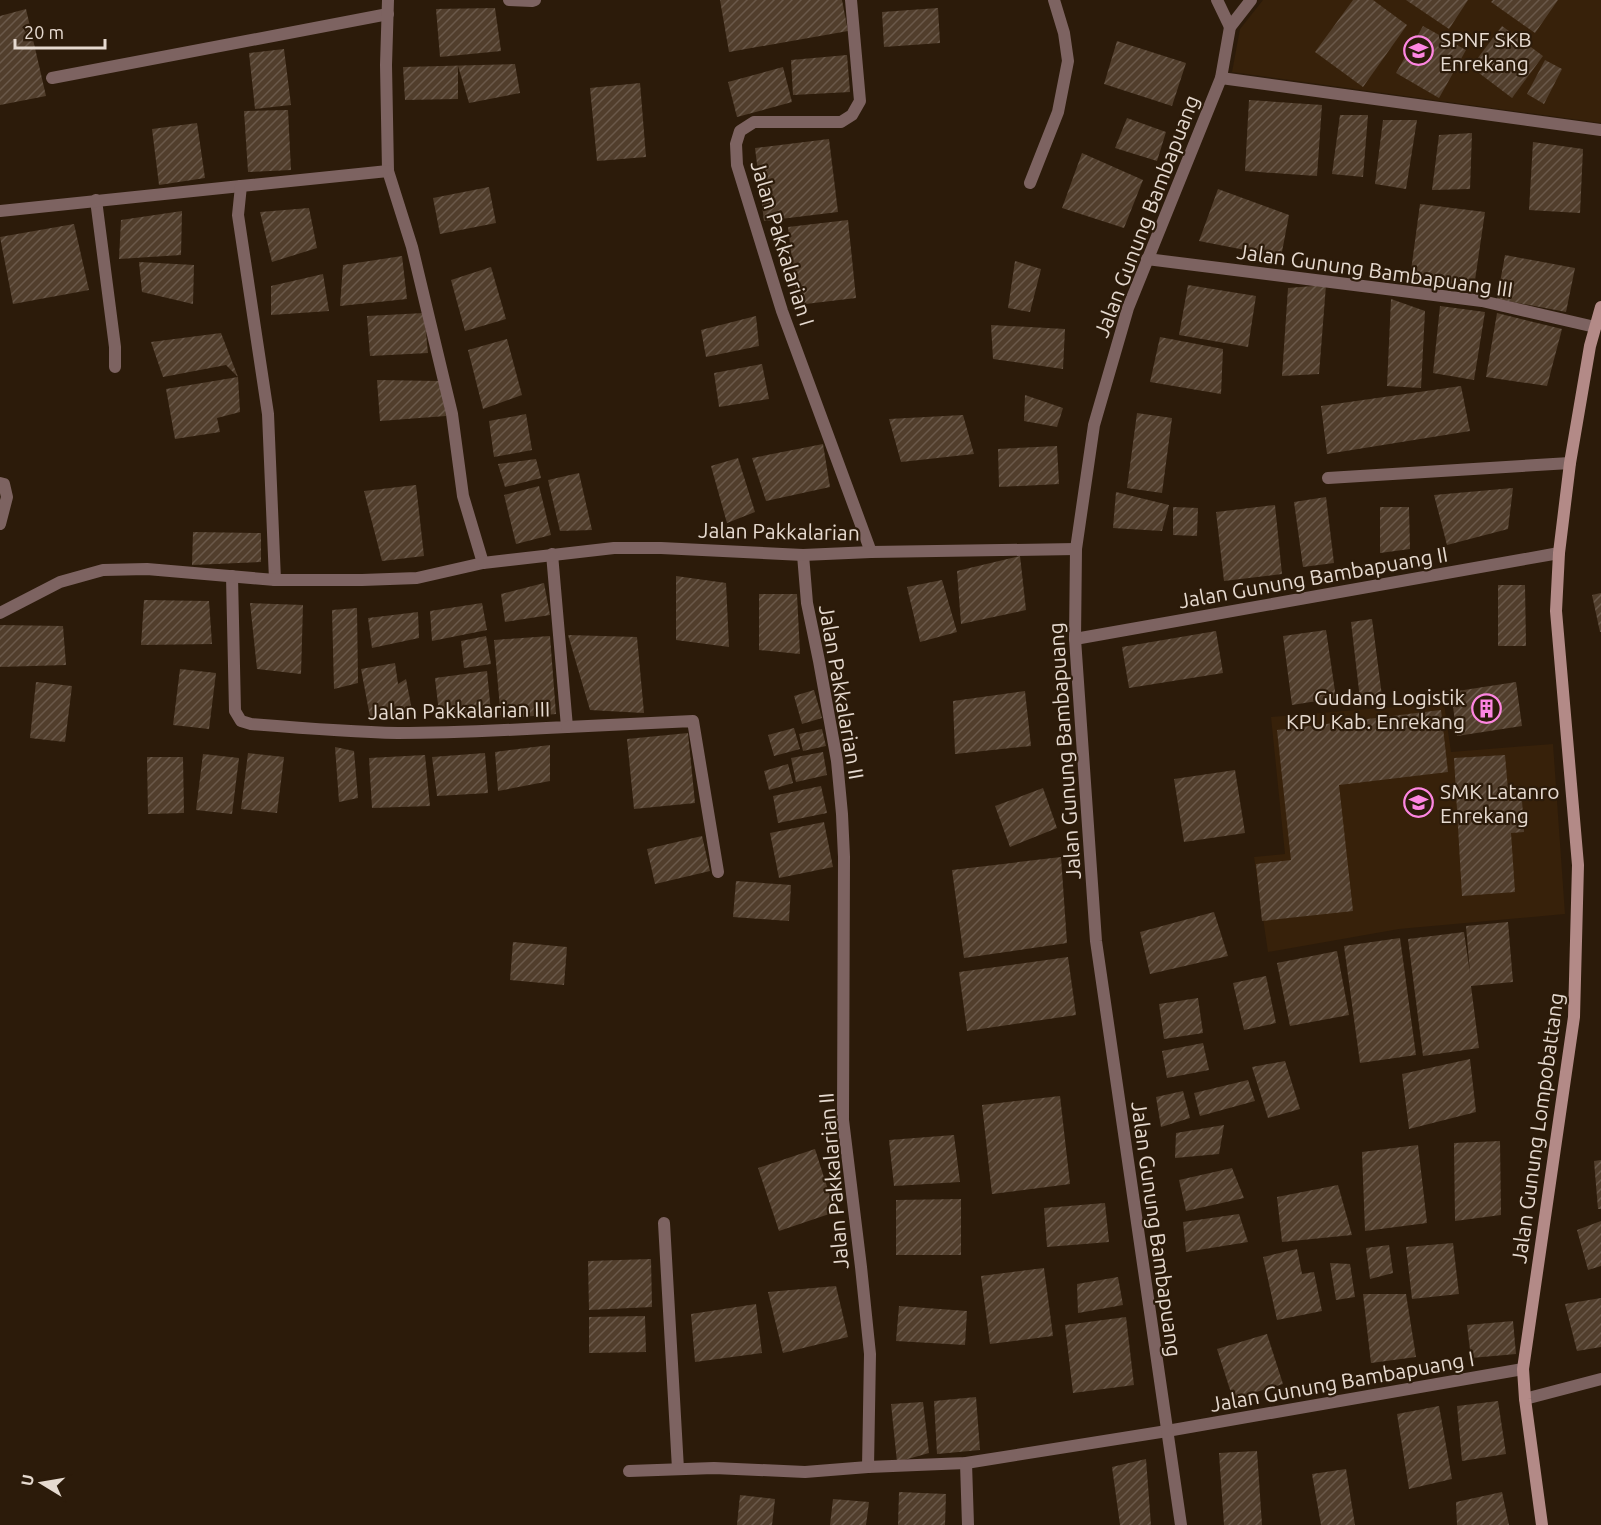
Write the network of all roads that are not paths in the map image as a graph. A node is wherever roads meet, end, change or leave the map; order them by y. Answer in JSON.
{"nodes":[{"id":1,"x":388,"y":0,"type":"edge"},
{"id":2,"x":509,"y":0,"type":"edge"},
{"id":3,"x":535,"y":0,"type":"edge"},
{"id":4,"x":850,"y":0,"type":"edge"},
{"id":5,"x":1054,"y":0,"type":"edge"},
{"id":6,"x":1217,"y":0,"type":"edge"},
{"id":7,"x":1251,"y":0,"type":"edge"},
{"id":8,"x":388,"y":14,"type":"junction"},
{"id":9,"x":1230,"y":27,"type":"junction"},
{"id":10,"x":52,"y":78,"type":"dead end"},
{"id":11,"x":1221,"y":78,"type":"junction"},
{"id":12,"x":1601,"y":130,"type":"edge"},
{"id":13,"x":388,"y":171,"type":"junction"},
{"id":14,"x":1030,"y":183,"type":"dead end"},
{"id":15,"x":241,"y":186,"type":"junction"},
{"id":16,"x":96,"y":200,"type":"junction"},
{"id":17,"x":0,"y":211,"type":"edge"},
{"id":18,"x":1147,"y":259,"type":"junction"},
{"id":19,"x":1601,"y":307,"type":"edge"},
{"id":20,"x":1595,"y":327,"type":"junction"},
{"id":21,"x":115,"y":367,"type":"dead end"},
{"id":22,"x":1570,"y":463,"type":"junction"},
{"id":23,"x":1328,"y":478,"type":"dead end"},
{"id":24,"x":0,"y":483,"type":"edge"},
{"id":25,"x":0,"y":524,"type":"edge"},
{"id":26,"x":1076,"y":549,"type":"junction"},
{"id":27,"x":871,"y":552,"type":"junction"},
{"id":28,"x":1559,"y":553,"type":"junction"},
{"id":29,"x":552,"y":554,"type":"junction"},
{"id":30,"x":803,"y":555,"type":"junction"},
{"id":31,"x":483,"y":563,"type":"junction"},
{"id":32,"x":232,"y":576,"type":"junction"},
{"id":33,"x":275,"y":580,"type":"junction"},
{"id":34,"x":0,"y":613,"type":"edge"},
{"id":35,"x":1075,"y":639,"type":"junction"},
{"id":36,"x":567,"y":727,"type":"junction"},
{"id":37,"x":718,"y":872,"type":"dead end"},
{"id":38,"x":664,"y":1223,"type":"dead end"},
{"id":39,"x":1523,"y":1369,"type":"junction"},
{"id":40,"x":1601,"y":1379,"type":"edge"},
{"id":41,"x":1525,"y":1400,"type":"junction"},
{"id":42,"x":1167,"y":1431,"type":"junction"},
{"id":43,"x":966,"y":1463,"type":"junction"},
{"id":44,"x":868,"y":1467,"type":"junction"},
{"id":45,"x":678,"y":1469,"type":"junction"},
{"id":46,"x":629,"y":1471,"type":"dead end"},
{"id":47,"x":968,"y":1525,"type":"edge"},
{"id":48,"x":1181,"y":1525,"type":"edge"},
{"id":49,"x":1542,"y":1525,"type":"edge"}],
"edges":[{"from":1,"to":8,"type":"street"},
{"from":2,"to":3,"type":"street"},
{"from":4,"to":27,"type":"street","name":"Jalan Pakkalarian I"},
{"from":5,"to":14,"type":"street"},
{"from":6,"to":9,"type":"street"},
{"from":7,"to":9,"type":"street","name":"Jalan Gunung Bambapuang"},
{"from":8,"to":10,"type":"street"},
{"from":8,"to":13,"type":"street"},
{"from":9,"to":11,"type":"street","name":"Jalan Gunung Bambapuang"},
{"from":11,"to":12,"type":"street"},
{"from":11,"to":18,"type":"street","name":"Jalan Gunung Bambapuang"},
{"from":13,"to":15,"type":"street"},
{"from":13,"to":31,"type":"street"},
{"from":15,"to":16,"type":"street"},
{"from":15,"to":33,"type":"street"},
{"from":16,"to":17,"type":"street"},
{"from":16,"to":21,"type":"street"},
{"from":18,"to":20,"type":"street","name":"Jalan Gunung Bambapuang III"},
{"from":18,"to":26,"type":"street","name":"Jalan Gunung Bambapuang"},
{"from":19,"to":20,"type":"main road","name":"Jalan Gunung Lompobattang"},
{"from":20,"to":22,"type":"main road","name":"Jalan Gunung Lompobattang"},
{"from":22,"to":23,"type":"street"},
{"from":22,"to":28,"type":"main road","name":"Jalan Gunung Lompobattang"},
{"from":24,"to":25,"type":"street"},
{"from":26,"to":27,"type":"street","name":"Jalan Pakkalarian"},
{"from":26,"to":35,"type":"street","name":"Jalan Gunung Bambapuang"},
{"from":27,"to":30,"type":"street","name":"Jalan Pakkalarian"},
{"from":28,"to":35,"type":"street","name":"Jalan Gunung Bambapuang II"},
{"from":28,"to":39,"type":"main road","name":"Jalan Gunung Lompobattang"},
{"from":29,"to":30,"type":"street","name":"Jalan Pakkalarian"},
{"from":29,"to":31,"type":"street","name":"Jalan Pakkalarian"},
{"from":29,"to":36,"type":"street","name":"Jalan Pakkalarian III"},
{"from":30,"to":44,"type":"street","name":"Jalan Pakkalarian II"},
{"from":31,"to":33,"type":"street","name":"Jalan Pakkalarian"},
{"from":32,"to":33,"type":"street","name":"Jalan Pakkalarian"},
{"from":32,"to":34,"type":"street","name":"Jalan Pakkalarian"},
{"from":32,"to":36,"type":"street","name":"Jalan Pakkalarian III"},
{"from":35,"to":42,"type":"street","name":"Jalan Gunung Bambapuang"},
{"from":36,"to":37,"type":"street"},
{"from":38,"to":45,"type":"street"},
{"from":39,"to":41,"type":"main road","name":"Jalan Gunung Lompobattang"},
{"from":39,"to":42,"type":"street","name":"Jalan Gunung Bambapuang I"},
{"from":40,"to":41,"type":"street"},
{"from":41,"to":49,"type":"main road","name":"Jalan Gunung Lompobattang"},
{"from":42,"to":43,"type":"street"},
{"from":42,"to":48,"type":"street","name":"Jalan Gunung Bambapuang"},
{"from":43,"to":44,"type":"street"},
{"from":43,"to":47,"type":"street"},
{"from":44,"to":45,"type":"street"},
{"from":45,"to":46,"type":"street"}]}
